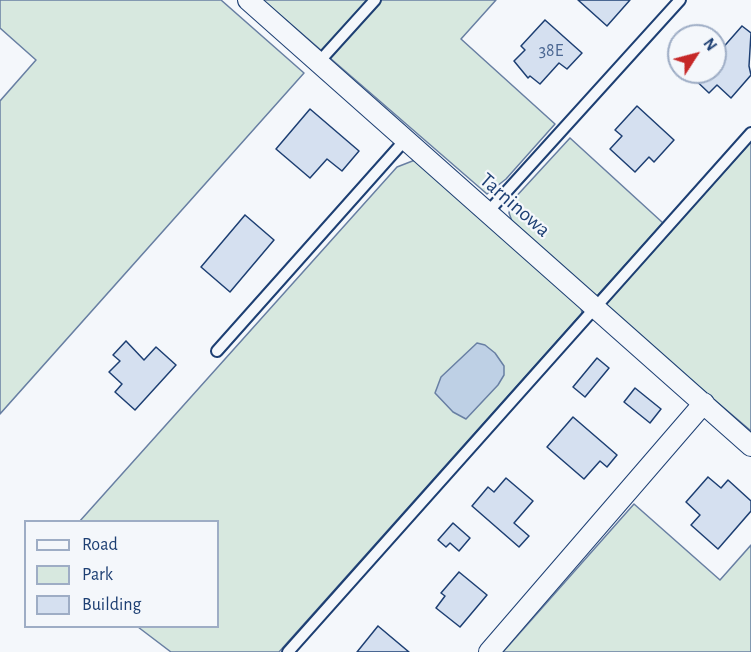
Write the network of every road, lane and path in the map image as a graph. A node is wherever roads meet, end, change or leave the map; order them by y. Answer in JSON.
{"nodes":[{"id":1,"x":248,"y":0,"type":"edge"},
{"id":2,"x":375,"y":0,"type":"edge"},
{"id":3,"x":680,"y":0,"type":"edge"},
{"id":4,"x":318,"y":63,"type":"junction"},
{"id":5,"x":751,"y":134,"type":"edge"},
{"id":6,"x":405,"y":140,"type":"junction"},
{"id":7,"x":487,"y":213,"type":"junction"},
{"id":8,"x":596,"y":306,"type":"junction"},
{"id":9,"x":217,"y":351,"type":"dead end"},
{"id":10,"x":704,"y":403,"type":"junction"},
{"id":11,"x":751,"y":446,"type":"edge"},
{"id":12,"x":288,"y":652,"type":"edge"},
{"id":13,"x":489,"y":652,"type":"edge"}],
"edges":[{"from":1,"to":4,"type":"street","name":"Tarninowa"},
{"from":2,"to":4,"type":"lane"},
{"from":3,"to":7,"type":"lane"},
{"from":4,"to":6,"type":"street","name":"Tarninowa"},
{"from":5,"to":8,"type":"lane"},
{"from":6,"to":7,"type":"street","name":"Tarninowa"},
{"from":6,"to":9,"type":"lane"},
{"from":7,"to":8,"type":"street","name":"Tarninowa"},
{"from":8,"to":10,"type":"street","name":"Tarninowa"},
{"from":8,"to":12,"type":"lane"},
{"from":10,"to":11,"type":"street","name":"Tarninowa"},
{"from":10,"to":13,"type":"street"}]}
